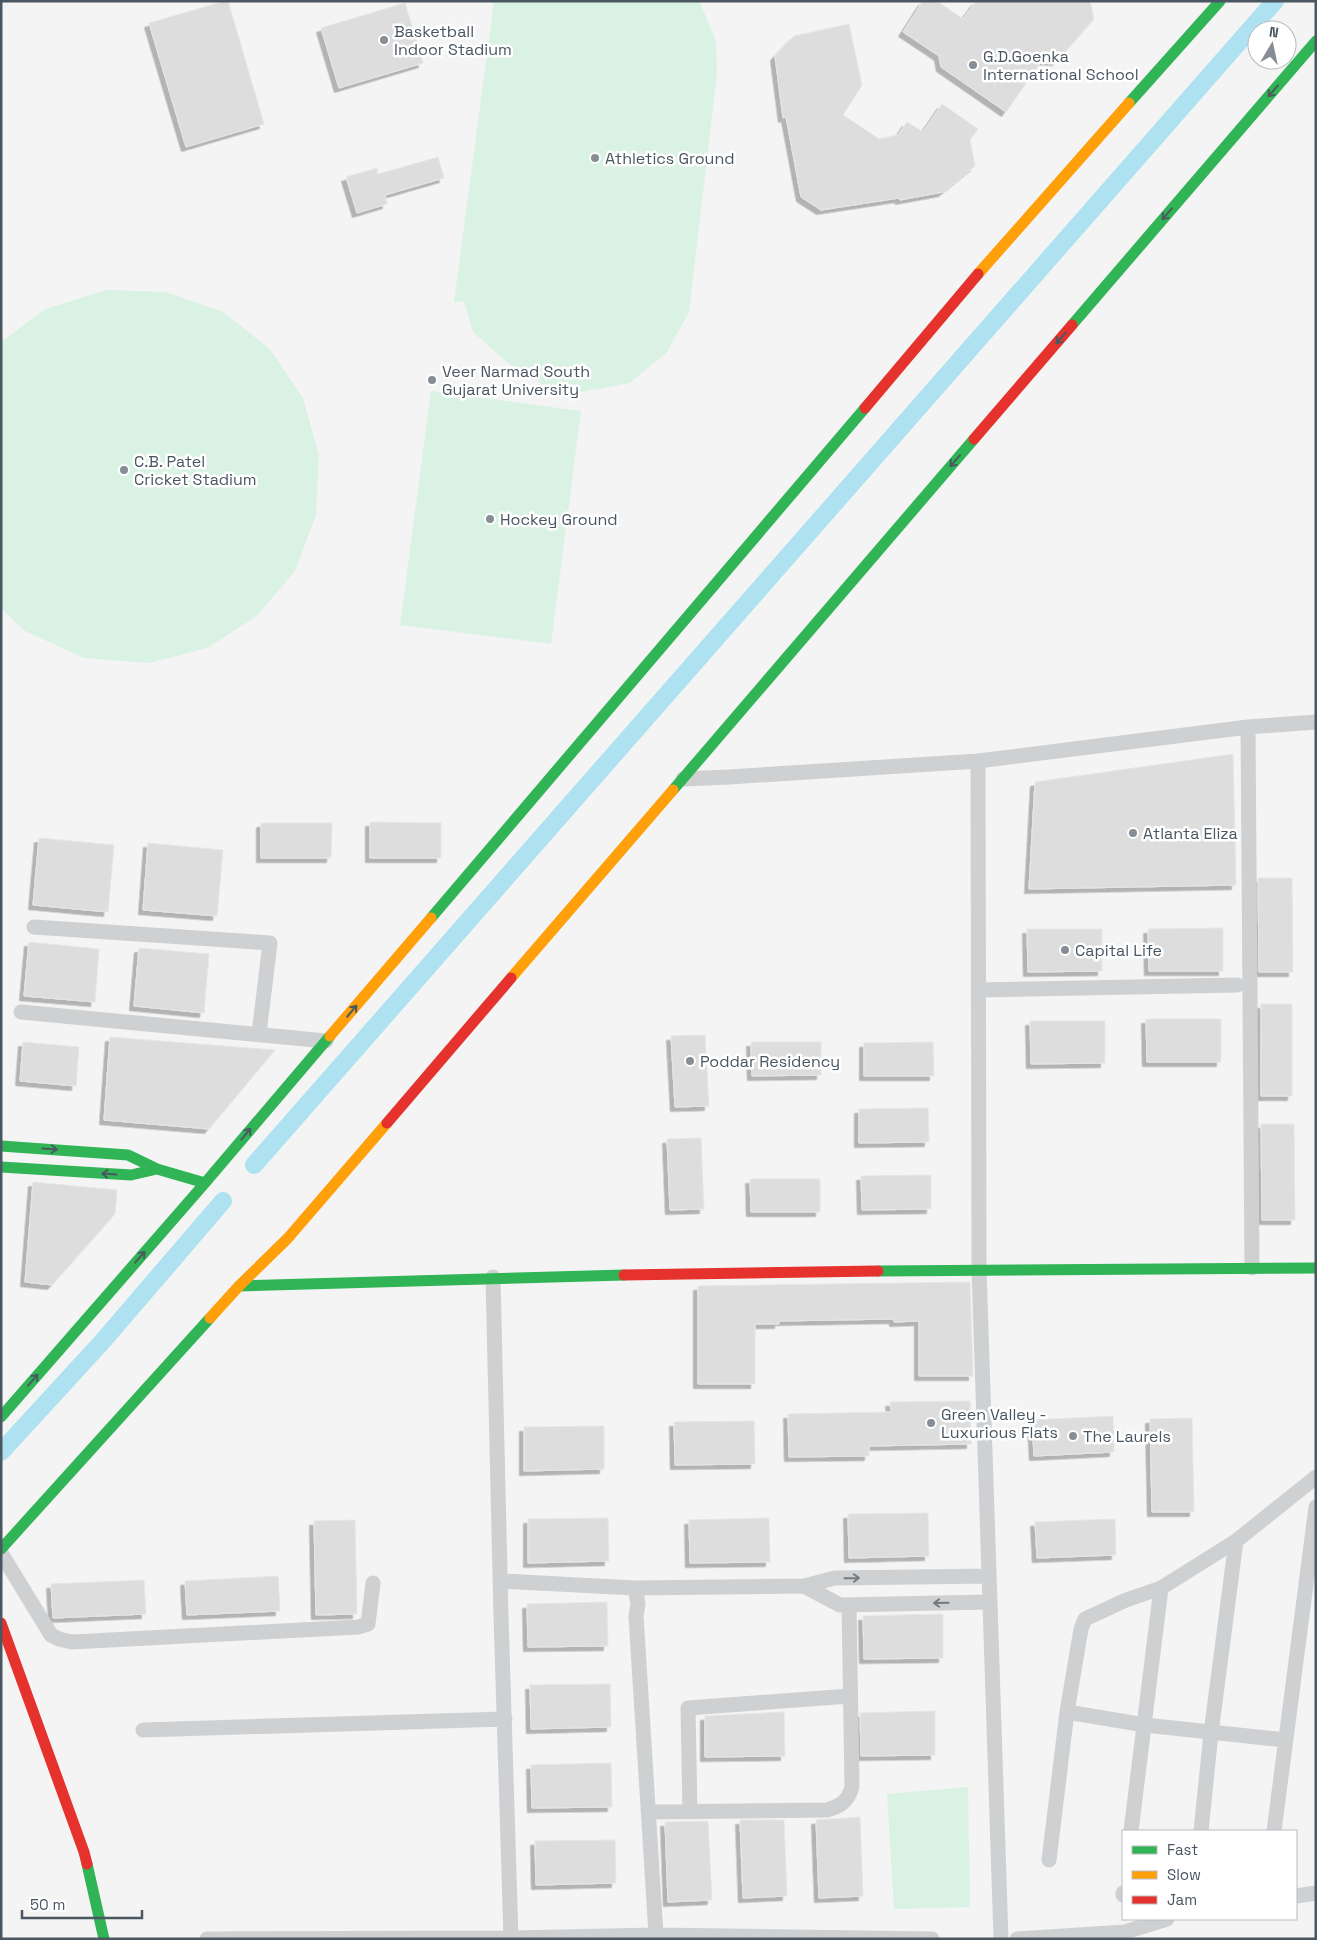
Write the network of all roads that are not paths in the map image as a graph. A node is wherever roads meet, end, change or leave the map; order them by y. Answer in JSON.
{"nodes":[{"id":1,"x":1220,"y":1,"type":"edge"},
{"id":2,"x":1316,"y":41,"type":"edge"},
{"id":3,"x":1316,"y":722,"type":"edge"},
{"id":4,"x":1248,"y":727,"type":"junction"},
{"id":5,"x":978,"y":761,"type":"junction"},
{"id":6,"x":683,"y":778,"type":"junction"},
{"id":7,"x":34,"y":927,"type":"dead end"},
{"id":8,"x":1237,"y":985,"type":"dead end"},
{"id":9,"x":979,"y":990,"type":"junction"},
{"id":10,"x":22,"y":1012,"type":"dead end"},
{"id":11,"x":259,"y":1034,"type":"junction"},
{"id":12,"x":326,"y":1041,"type":"junction"},
{"id":13,"x":1,"y":1146,"type":"edge"},
{"id":14,"x":1,"y":1167,"type":"edge"},
{"id":15,"x":157,"y":1169,"type":"junction"},
{"id":16,"x":205,"y":1183,"type":"junction"},
{"id":17,"x":1252,"y":1268,"type":"junction"},
{"id":18,"x":1316,"y":1268,"type":"edge"},
{"id":19,"x":979,"y":1269,"type":"junction"},
{"id":20,"x":493,"y":1277,"type":"junction"},
{"id":21,"x":239,"y":1286,"type":"junction"},
{"id":22,"x":1,"y":1416,"type":"edge"},
{"id":23,"x":1316,"y":1477,"type":"edge"},
{"id":24,"x":1316,"y":1507,"type":"edge"},
{"id":25,"x":4,"y":1539,"type":"edge"},
{"id":26,"x":1236,"y":1541,"type":"junction"},
{"id":27,"x":1,"y":1553,"type":"edge"},
{"id":28,"x":990,"y":1576,"type":"junction"},
{"id":29,"x":501,"y":1582,"type":"junction"},
{"id":30,"x":372,"y":1583,"type":"dead end"},
{"id":31,"x":804,"y":1586,"type":"junction"},
{"id":32,"x":635,"y":1588,"type":"junction"},
{"id":33,"x":1161,"y":1588,"type":"junction"},
{"id":34,"x":990,"y":1602,"type":"junction"},
{"id":35,"x":849,"y":1605,"type":"junction"},
{"id":36,"x":1,"y":1623,"type":"edge"},
{"id":37,"x":850,"y":1696,"type":"junction"},
{"id":38,"x":1067,"y":1712,"type":"junction"},
{"id":39,"x":506,"y":1719,"type":"junction"},
{"id":40,"x":1146,"y":1725,"type":"junction"},
{"id":41,"x":143,"y":1730,"type":"dead end"},
{"id":42,"x":1211,"y":1733,"type":"junction"},
{"id":43,"x":1285,"y":1740,"type":"junction"},
{"id":44,"x":649,"y":1812,"type":"junction"},
{"id":45,"x":690,"y":1812,"type":"junction"},
{"id":46,"x":1131,"y":1830,"type":"edge"},
{"id":47,"x":1201,"y":1830,"type":"edge"},
{"id":48,"x":1274,"y":1830,"type":"edge"},
{"id":49,"x":1049,"y":1860,"type":"dead end"},
{"id":50,"x":1316,"y":1893,"type":"edge"},
{"id":51,"x":1297,"y":1896,"type":"edge"},
{"id":52,"x":1164,"y":1920,"type":"edge"},
{"id":53,"x":656,"y":1935,"type":"junction"},
{"id":54,"x":511,"y":1938,"type":"edge"},
{"id":55,"x":104,"y":1939,"type":"edge"},
{"id":56,"x":207,"y":1939,"type":"edge"},
{"id":57,"x":932,"y":1939,"type":"edge"},
{"id":58,"x":1002,"y":1939,"type":"edge"},
{"id":59,"x":1017,"y":1939,"type":"edge"}],
"edges":[{"from":12,"to":1,"type":"street","one_way":true},
{"from":2,"to":6,"type":"street","one_way":true},
{"from":3,"to":4,"type":"street"},
{"from":4,"to":5,"type":"street"},
{"from":4,"to":17,"type":"street"},
{"from":5,"to":6,"type":"street"},
{"from":5,"to":9,"type":"street"},
{"from":6,"to":21,"type":"street"},
{"from":7,"to":11,"type":"street"},
{"from":8,"to":9,"type":"street"},
{"from":9,"to":19,"type":"street"},
{"from":10,"to":11,"type":"street"},
{"from":11,"to":12,"type":"street"},
{"from":16,"to":12,"type":"street","one_way":true},
{"from":13,"to":15,"type":"street","one_way":true},
{"from":15,"to":14,"type":"street","one_way":true},
{"from":15,"to":16,"type":"street"},
{"from":22,"to":16,"type":"street","one_way":true},
{"from":17,"to":18,"type":"street"},
{"from":17,"to":19,"type":"street"},
{"from":19,"to":20,"type":"street"},
{"from":19,"to":28,"type":"street"},
{"from":20,"to":21,"type":"street"},
{"from":20,"to":29,"type":"street"},
{"from":21,"to":25,"type":"street"},
{"from":23,"to":26,"type":"street"},
{"from":24,"to":43,"type":"street"},
{"from":26,"to":33,"type":"street"},
{"from":26,"to":42,"type":"street"},
{"from":27,"to":30,"type":"street"},
{"from":31,"to":28,"type":"street","one_way":true},
{"from":28,"to":34,"type":"street"},
{"from":29,"to":32,"type":"street"},
{"from":29,"to":39,"type":"street"},
{"from":31,"to":32,"type":"street"},
{"from":31,"to":35,"type":"street"},
{"from":32,"to":44,"type":"street"},
{"from":33,"to":38,"type":"street"},
{"from":33,"to":40,"type":"street"},
{"from":34,"to":35,"type":"street","one_way":true},
{"from":34,"to":58,"type":"street"},
{"from":35,"to":37,"type":"street"},
{"from":36,"to":55,"type":"street"},
{"from":37,"to":45,"type":"street"},
{"from":37,"to":45,"type":"street"},
{"from":38,"to":40,"type":"street"},
{"from":38,"to":49,"type":"street"},
{"from":39,"to":41,"type":"street"},
{"from":39,"to":54,"type":"street"},
{"from":40,"to":42,"type":"street"},
{"from":40,"to":46,"type":"street"},
{"from":42,"to":43,"type":"street"},
{"from":42,"to":47,"type":"street"},
{"from":43,"to":48,"type":"street"},
{"from":44,"to":45,"type":"street"},
{"from":44,"to":53,"type":"street"},
{"from":50,"to":51,"type":"street"},
{"from":52,"to":59,"type":"street"},
{"from":53,"to":54,"type":"street"},
{"from":53,"to":57,"type":"street"},
{"from":54,"to":56,"type":"street"}]}
